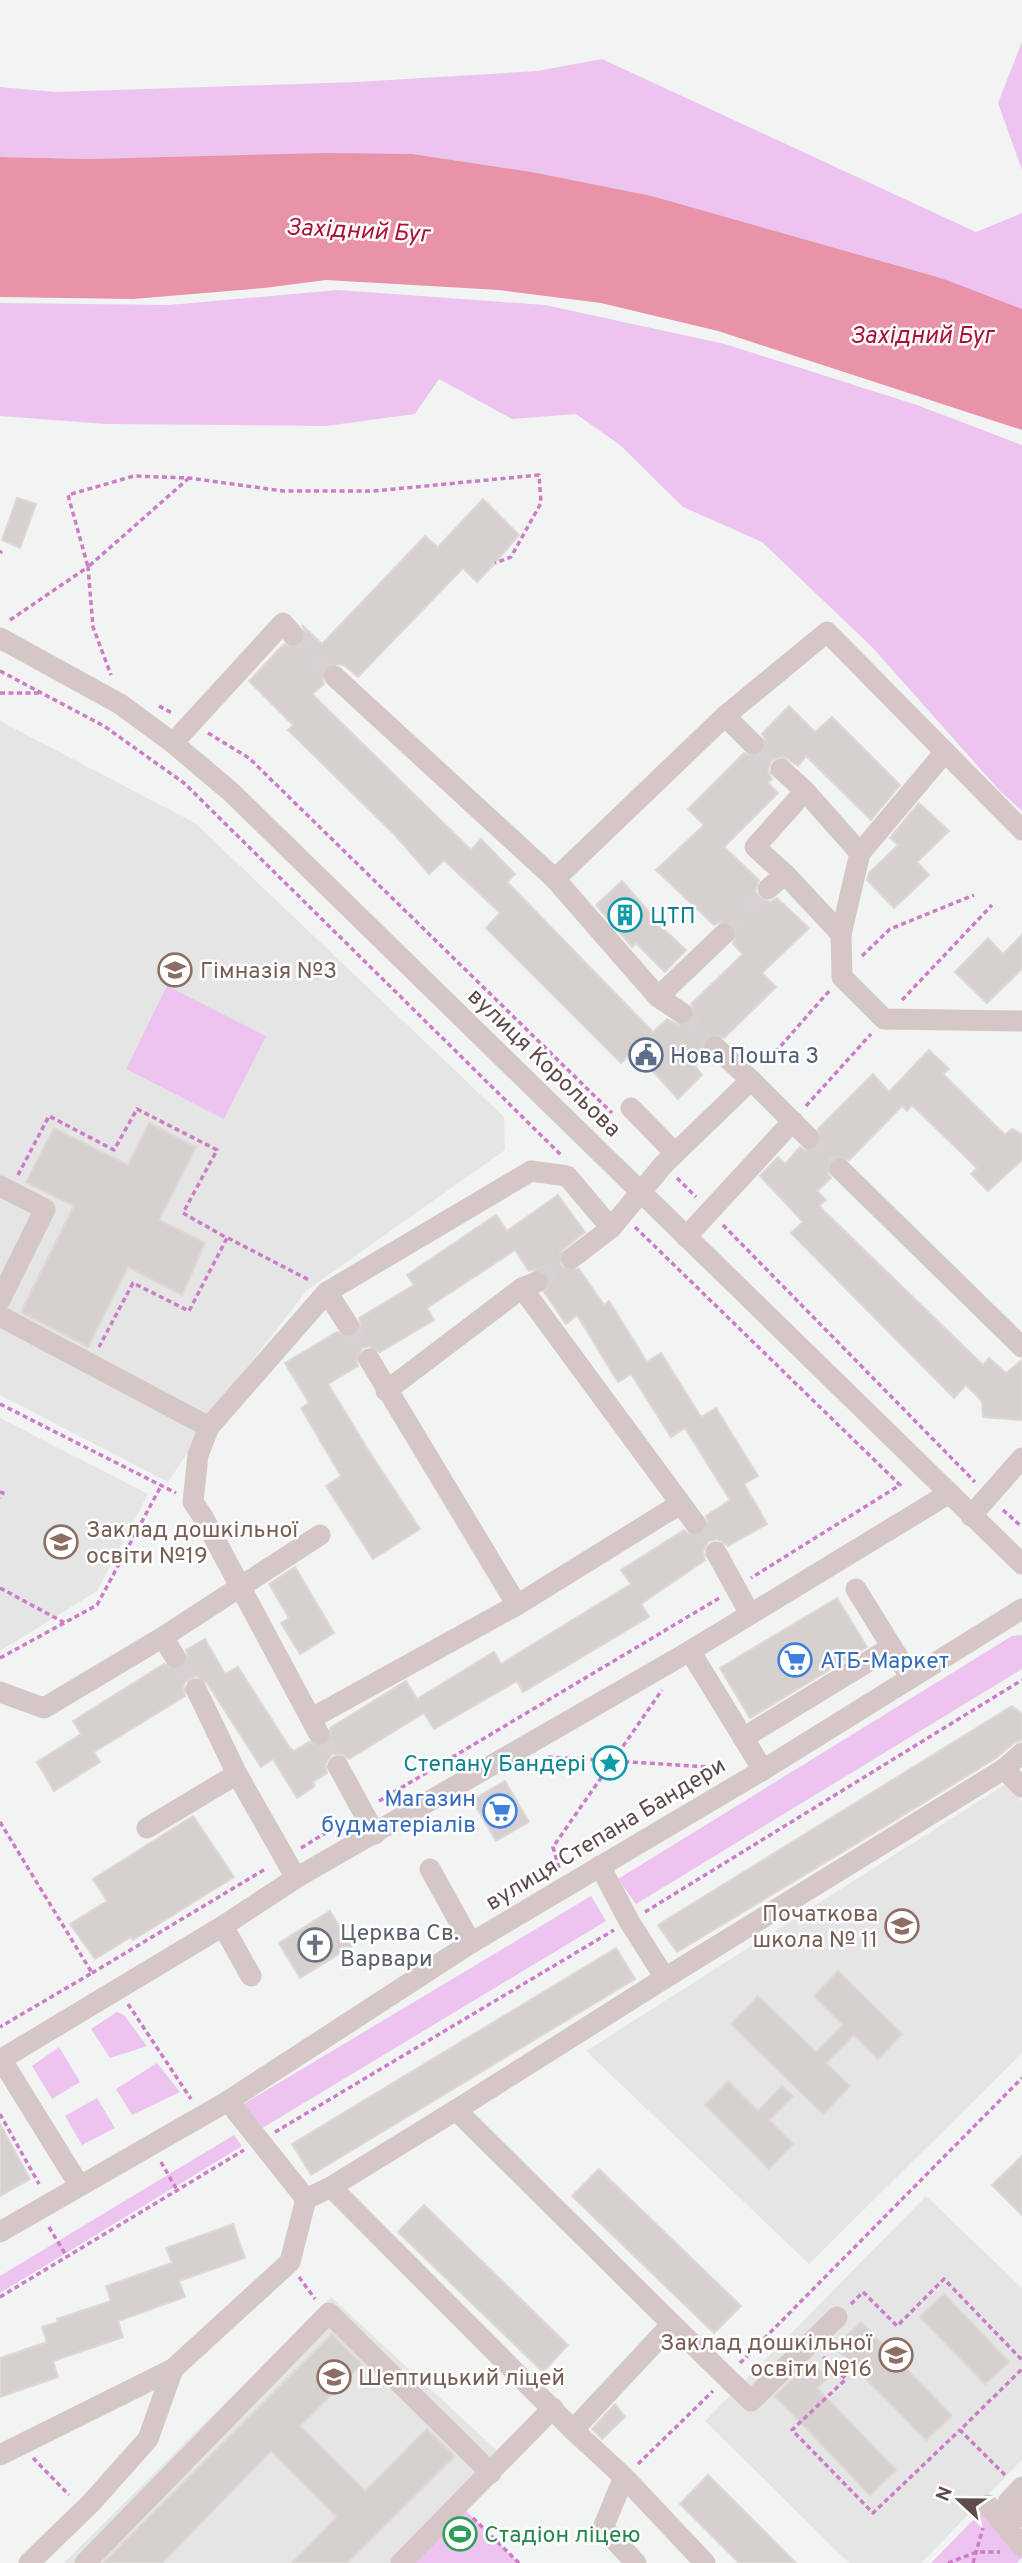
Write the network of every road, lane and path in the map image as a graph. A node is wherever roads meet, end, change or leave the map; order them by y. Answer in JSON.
{"nodes":[{"id":1,"x":189,"y":478,"type":"junction"},
{"id":2,"x":495,"y":563,"type":"dead end"},
{"id":3,"x":88,"y":567,"type":"junction"},
{"id":4,"x":9,"y":633,"type":"edge"},
{"id":5,"x":293,"y":635,"type":"dead end"},
{"id":6,"x":0,"y":671,"type":"edge"},
{"id":7,"x":101,"y":674,"type":"dead end"},
{"id":8,"x":334,"y":676,"type":"tunnel mouth"},
{"id":9,"x":0,"y":693,"type":"edge"},
{"id":10,"x":42,"y":693,"type":"junction"},
{"id":11,"x":157,"y":705,"type":"dead end"},
{"id":12,"x":725,"y":716,"type":"junction"},
{"id":13,"x":190,"y":723,"type":"junction"},
{"id":14,"x":173,"y":743,"type":"junction"},
{"id":15,"x":753,"y":744,"type":"tunnel mouth"},
{"id":16,"x":945,"y":752,"type":"junction"},
{"id":17,"x":781,"y":769,"type":"tunnel mouth"},
{"id":18,"x":805,"y":791,"type":"junction"},
{"id":19,"x":1022,"y":830,"type":"edge"},
{"id":20,"x":860,"y":853,"type":"junction"},
{"id":21,"x":785,"y":874,"type":"junction"},
{"id":22,"x":555,"y":879,"type":"junction"},
{"id":23,"x":768,"y":889,"type":"tunnel mouth"},
{"id":24,"x":724,"y":934,"type":"tunnel mouth"},
{"id":25,"x":841,"y":934,"type":"junction"},
{"id":26,"x":658,"y":997,"type":"junction"},
{"id":27,"x":682,"y":1013,"type":"tunnel mouth"},
{"id":28,"x":1022,"y":1021,"type":"edge"},
{"id":29,"x":715,"y":1047,"type":"tunnel mouth"},
{"id":30,"x":751,"y":1080,"type":"junction"},
{"id":31,"x":623,"y":1112,"type":"joint"},
{"id":32,"x":793,"y":1121,"type":"junction"},
{"id":33,"x":809,"y":1138,"type":"tunnel mouth"},
{"id":34,"x":564,"y":1157,"type":"dead end"},
{"id":35,"x":669,"y":1158,"type":"junction"},
{"id":36,"x":840,"y":1169,"type":"tunnel mouth"},
{"id":37,"x":5,"y":1188,"type":"edge"},
{"id":38,"x":640,"y":1190,"type":"junction"},
{"id":39,"x":709,"y":1211,"type":"junction"},
{"id":40,"x":617,"y":1222,"type":"junction"},
{"id":41,"x":686,"y":1237,"type":"junction"},
{"id":42,"x":227,"y":1238,"type":"junction"},
{"id":43,"x":572,"y":1258,"type":"tunnel mouth"},
{"id":44,"x":327,"y":1292,"type":"junction"},
{"id":45,"x":0,"y":1300,"type":"edge"},
{"id":46,"x":0,"y":1317,"type":"edge"},
{"id":47,"x":348,"y":1325,"type":"tunnel mouth"},
{"id":48,"x":1022,"y":1347,"type":"edge"},
{"id":49,"x":369,"y":1359,"type":"tunnel mouth"},
{"id":50,"x":90,"y":1364,"type":"junction"},
{"id":51,"x":386,"y":1391,"type":"junction"},
{"id":52,"x":0,"y":1404,"type":"edge"},
{"id":53,"x":209,"y":1427,"type":"junction"},
{"id":54,"x":1022,"y":1458,"type":"edge"},
{"id":55,"x":161,"y":1486,"type":"junction"},
{"id":56,"x":0,"y":1492,"type":"edge"},
{"id":57,"x":947,"y":1494,"type":"junction"},
{"id":58,"x":988,"y":1496,"type":"junction"},
{"id":59,"x":0,"y":1499,"type":"edge"},
{"id":60,"x":193,"y":1502,"type":"junction"},
{"id":61,"x":680,"y":1504,"type":"junction"},
{"id":62,"x":971,"y":1516,"type":"junction"},
{"id":63,"x":695,"y":1523,"type":"tunnel mouth"},
{"id":64,"x":1022,"y":1527,"type":"edge"},
{"id":65,"x":320,"y":1535,"type":"dead end"},
{"id":66,"x":716,"y":1552,"type":"tunnel mouth"},
{"id":67,"x":1022,"y":1564,"type":"edge"},
{"id":68,"x":240,"y":1587,"type":"junction"},
{"id":69,"x":0,"y":1588,"type":"edge"},
{"id":70,"x":736,"y":1588,"type":"junction"},
{"id":71,"x":856,"y":1589,"type":"dead end"},
{"id":72,"x":517,"y":1605,"type":"junction"},
{"id":73,"x":1022,"y":1609,"type":"edge"},
{"id":74,"x":750,"y":1614,"type":"junction"},
{"id":75,"x":65,"y":1623,"type":"junction"},
{"id":76,"x":163,"y":1637,"type":"junction"},
{"id":77,"x":892,"y":1647,"type":"junction"},
{"id":78,"x":690,"y":1651,"type":"junction"},
{"id":79,"x":175,"y":1657,"type":"tunnel mouth"},
{"id":80,"x":0,"y":1658,"type":"edge"},
{"id":81,"x":911,"y":1678,"type":"junction"},
{"id":82,"x":1022,"y":1680,"type":"edge"},
{"id":83,"x":666,"y":1685,"type":"dead end"},
{"id":84,"x":196,"y":1689,"type":"tunnel mouth"},
{"id":85,"x":0,"y":1692,"type":"edge"},
{"id":86,"x":743,"y":1738,"type":"junction"},
{"id":87,"x":1022,"y":1753,"type":"edge"},
{"id":88,"x":511,"y":1754,"type":"junction"},
{"id":89,"x":610,"y":1763,"type":"junction"},
{"id":90,"x":338,"y":1766,"type":"tunnel mouth"},
{"id":91,"x":1004,"y":1769,"type":"junction"},
{"id":92,"x":763,"y":1770,"type":"junction"},
{"id":93,"x":237,"y":1774,"type":"junction"},
{"id":94,"x":1022,"y":1787,"type":"edge"},
{"id":95,"x":363,"y":1811,"type":"junction"},
{"id":96,"x":0,"y":1822,"type":"edge"},
{"id":97,"x":147,"y":1828,"type":"dead end"},
{"id":98,"x":375,"y":1834,"type":"junction"},
{"id":99,"x":285,"y":1858,"type":"junction"},
{"id":100,"x":600,"y":1866,"type":"junction"},
{"id":101,"x":430,"y":1869,"type":"dead end"},
{"id":102,"x":296,"y":1878,"type":"junction"},
{"id":103,"x":564,"y":1888,"type":"junction"},
{"id":104,"x":629,"y":1921,"type":"junction"},
{"id":105,"x":223,"y":1926,"type":"junction"},
{"id":106,"x":471,"y":1943,"type":"junction"},
{"id":107,"x":92,"y":1973,"type":"junction"},
{"id":108,"x":251,"y":1976,"type":"dead end"},
{"id":109,"x":665,"y":1978,"type":"junction"},
{"id":110,"x":118,"y":1989,"type":"junction"},
{"id":111,"x":0,"y":2027,"type":"edge"},
{"id":112,"x":0,"y":2060,"type":"edge"},
{"id":113,"x":1022,"y":2078,"type":"edge"},
{"id":114,"x":191,"y":2099,"type":"dead end"},
{"id":115,"x":228,"y":2101,"type":"junction"},
{"id":116,"x":456,"y":2110,"type":"junction"},
{"id":117,"x":0,"y":2114,"type":"edge"},
{"id":118,"x":258,"y":2141,"type":"junction"},
{"id":119,"x":160,"y":2161,"type":"dead end"},
{"id":120,"x":39,"y":2184,"type":"dead end"},
{"id":121,"x":79,"y":2185,"type":"junction"},
{"id":122,"x":331,"y":2187,"type":"junction"},
{"id":123,"x":177,"y":2190,"type":"junction"},
{"id":124,"x":306,"y":2199,"type":"junction"},
{"id":125,"x":49,"y":2227,"type":"dead end"},
{"id":126,"x":0,"y":2232,"type":"edge"},
{"id":127,"x":67,"y":2257,"type":"junction"},
{"id":128,"x":290,"y":2262,"type":"junction"},
{"id":129,"x":0,"y":2297,"type":"edge"},
{"id":130,"x":329,"y":2313,"type":"junction"},
{"id":131,"x":837,"y":2316,"type":"joint"},
{"id":132,"x":672,"y":2324,"type":"junction"},
{"id":133,"x":810,"y":2344,"type":"junction"},
{"id":134,"x":1022,"y":2360,"type":"edge"},
{"id":135,"x":173,"y":2369,"type":"junction"},
{"id":136,"x":1022,"y":2369,"type":"edge"},
{"id":137,"x":727,"y":2376,"type":"junction"},
{"id":138,"x":553,"y":2408,"type":"junction"},
{"id":139,"x":573,"y":2430,"type":"junction"},
{"id":140,"x":960,"y":2430,"type":"junction"},
{"id":141,"x":20,"y":2445,"type":"junction"},
{"id":142,"x":0,"y":2455,"type":"edge"},
{"id":143,"x":491,"y":2473,"type":"junction"},
{"id":144,"x":1004,"y":2474,"type":"dead end"},
{"id":145,"x":624,"y":2477,"type":"junction"},
{"id":146,"x":1022,"y":2487,"type":"edge"},
{"id":147,"x":91,"y":2503,"type":"junction"},
{"id":148,"x":459,"y":2504,"type":"junction"},
{"id":149,"x":988,"y":2505,"type":"dead end"},
{"id":150,"x":1022,"y":2517,"type":"edge"},
{"id":151,"x":1016,"y":2549,"type":"edge"},
{"id":152,"x":29,"y":2563,"type":"edge"},
{"id":153,"x":85,"y":2563,"type":"edge"},
{"id":154,"x":401,"y":2563,"type":"edge"},
{"id":155,"x":519,"y":2563,"type":"edge"},
{"id":156,"x":636,"y":2563,"type":"edge"},
{"id":157,"x":705,"y":2563,"type":"edge"},
{"id":158,"x":948,"y":2563,"type":"edge"}],
"edges":[{"from":1,"to":2,"type":"path"},
{"from":1,"to":3,"type":"path"},
{"from":1,"to":3,"type":"path"},
{"from":3,"to":4,"type":"path"},
{"from":3,"to":7,"type":"path"},
{"from":4,"to":14,"type":"street","name":"вулиця Корольова"},
{"from":5,"to":13,"type":"street"},
{"from":6,"to":10,"type":"path"},
{"from":8,"to":22,"type":"street"},
{"from":9,"to":10,"type":"path"},
{"from":10,"to":34,"type":"path"},
{"from":11,"to":13,"type":"path"},
{"from":12,"to":15,"type":"street"},
{"from":12,"to":16,"type":"street"},
{"from":12,"to":22,"type":"street"},
{"from":13,"to":14,"type":"street"},
{"from":13,"to":31,"type":"path"},
{"from":14,"to":38,"type":"street","name":"вулиця Корольова"},
{"from":16,"to":19,"type":"street"},
{"from":16,"to":20,"type":"street"},
{"from":17,"to":18,"type":"street"},
{"from":18,"to":20,"type":"street"},
{"from":18,"to":21,"type":"street"},
{"from":20,"to":25,"type":"street"},
{"from":21,"to":23,"type":"street"},
{"from":21,"to":25,"type":"street"},
{"from":22,"to":26,"type":"street"},
{"from":24,"to":26,"type":"street"},
{"from":25,"to":28,"type":"street"},
{"from":26,"to":27,"type":"street"},
{"from":29,"to":30,"type":"street"},
{"from":30,"to":32,"type":"street"},
{"from":30,"to":35,"type":"street"},
{"from":31,"to":35,"type":"street"},
{"from":32,"to":33,"type":"street"},
{"from":32,"to":39,"type":"street"},
{"from":35,"to":38,"type":"street"},
{"from":35,"to":39,"type":"path"},
{"from":36,"to":48,"type":"street"},
{"from":37,"to":42,"type":"path"},
{"from":37,"to":45,"type":"street"},
{"from":38,"to":40,"type":"street"},
{"from":38,"to":41,"type":"street","name":"вулиця Корольова"},
{"from":39,"to":41,"type":"street"},
{"from":39,"to":58,"type":"path"},
{"from":40,"to":43,"type":"street"},
{"from":40,"to":44,"type":"street"},
{"from":40,"to":70,"type":"path"},
{"from":41,"to":57,"type":"street","name":"вулиця Корольова"},
{"from":42,"to":44,"type":"path"},
{"from":42,"to":50,"type":"path"},
{"from":44,"to":47,"type":"street"},
{"from":44,"to":53,"type":"street"},
{"from":46,"to":50,"type":"street"},
{"from":49,"to":51,"type":"street"},
{"from":50,"to":53,"type":"street"},
{"from":51,"to":61,"type":"street"},
{"from":51,"to":72,"type":"street"},
{"from":52,"to":55,"type":"path"},
{"from":53,"to":60,"type":"street"},
{"from":54,"to":58,"type":"street"},
{"from":55,"to":60,"type":"path"},
{"from":55,"to":75,"type":"path"},
{"from":56,"to":59,"type":"path"},
{"from":57,"to":62,"type":"street","name":"вулиця Корольова"},
{"from":57,"to":74,"type":"street"},
{"from":58,"to":62,"type":"street"},
{"from":58,"to":64,"type":"path"},
{"from":60,"to":68,"type":"street"},
{"from":61,"to":63,"type":"street"},
{"from":61,"to":72,"type":"street"},
{"from":62,"to":67,"type":"street","name":"вулиця Корольова"},
{"from":65,"to":68,"type":"street"},
{"from":66,"to":70,"type":"street"},
{"from":68,"to":72,"type":"street"},
{"from":68,"to":76,"type":"street"},
{"from":69,"to":75,"type":"path"},
{"from":70,"to":74,"type":"street"},
{"from":70,"to":95,"type":"path"},
{"from":71,"to":77,"type":"street"},
{"from":73,"to":81,"type":"street","name":"вулиця Степана Бандери"},
{"from":74,"to":78,"type":"street"},
{"from":75,"to":80,"type":"path"},
{"from":76,"to":79,"type":"street"},
{"from":76,"to":85,"type":"street"},
{"from":77,"to":81,"type":"street"},
{"from":77,"to":86,"type":"street"},
{"from":78,"to":86,"type":"street"},
{"from":78,"to":88,"type":"street"},
{"from":81,"to":92,"type":"street","name":"вулиця Степана Бандери"},
{"from":82,"to":104,"type":"path"},
{"from":83,"to":89,"type":"path"},
{"from":84,"to":93,"type":"street"},
{"from":86,"to":92,"type":"street"},
{"from":87,"to":91,"type":"street"},
{"from":88,"to":89,"type":"path"},
{"from":88,"to":98,"type":"street"},
{"from":89,"to":92,"type":"path"},
{"from":89,"to":103,"type":"path"},
{"from":90,"to":95,"type":"street"},
{"from":91,"to":94,"type":"street"},
{"from":91,"to":109,"type":"street"},
{"from":92,"to":100,"type":"street","name":"вулиця Степана Бандери"},
{"from":93,"to":97,"type":"street"},
{"from":93,"to":99,"type":"street"},
{"from":95,"to":98,"type":"street"},
{"from":95,"to":99,"type":"path"},
{"from":96,"to":107,"type":"path"},
{"from":98,"to":102,"type":"street"},
{"from":99,"to":102,"type":"street"},
{"from":99,"to":107,"type":"path"},
{"from":100,"to":103,"type":"street","name":"вулиця Степана Бандери"},
{"from":100,"to":104,"type":"street"},
{"from":101,"to":106,"type":"street"},
{"from":102,"to":105,"type":"street"},
{"from":103,"to":106,"type":"street","name":"вулиця Степана Бандери"},
{"from":104,"to":109,"type":"street"},
{"from":104,"to":118,"type":"path"},
{"from":105,"to":108,"type":"street"},
{"from":105,"to":110,"type":"street"},
{"from":106,"to":115,"type":"street","name":"вулиця Степана Бандери"},
{"from":107,"to":111,"type":"path"},
{"from":109,"to":116,"type":"street"},
{"from":110,"to":112,"type":"street"},
{"from":110,"to":114,"type":"path"},
{"from":112,"to":121,"type":"street"},
{"from":113,"to":137,"type":"path"},
{"from":115,"to":118,"type":"street"},
{"from":115,"to":121,"type":"street","name":"вулиця Степана Бандери"},
{"from":116,"to":122,"type":"street"},
{"from":116,"to":132,"type":"street"},
{"from":117,"to":120,"type":"path"},
{"from":118,"to":123,"type":"path"},
{"from":118,"to":124,"type":"street"},
{"from":119,"to":123,"type":"path"},
{"from":121,"to":126,"type":"street","name":"вулиця Степана Бандери"},
{"from":122,"to":124,"type":"street"},
{"from":122,"to":138,"type":"street"},
{"from":123,"to":127,"type":"path"},
{"from":124,"to":128,"type":"street"},
{"from":125,"to":127,"type":"path"},
{"from":127,"to":129,"type":"path"},
{"from":128,"to":130,"type":"path"},
{"from":128,"to":135,"type":"street"},
{"from":130,"to":143,"type":"street"},
{"from":130,"to":153,"type":"street"},
{"from":131,"to":133,"type":"street"},
{"from":131,"to":134,"type":"path"},
{"from":132,"to":137,"type":"street"},
{"from":132,"to":139,"type":"street"},
{"from":133,"to":137,"type":"street"},
{"from":133,"to":140,"type":"path"},
{"from":135,"to":141,"type":"street"},
{"from":135,"to":147,"type":"street"},
{"from":136,"to":140,"type":"path"},
{"from":137,"to":145,"type":"path"},
{"from":138,"to":139,"type":"street"},
{"from":138,"to":143,"type":"street"},
{"from":139,"to":145,"type":"street"},
{"from":140,"to":144,"type":"path"},
{"from":141,"to":142,"type":"street"},
{"from":141,"to":147,"type":"path"},
{"from":143,"to":148,"type":"street"},
{"from":145,"to":156,"type":"street"},
{"from":145,"to":157,"type":"street"},
{"from":146,"to":150,"type":"street"},
{"from":147,"to":152,"type":"street"},
{"from":148,"to":154,"type":"street"},
{"from":148,"to":155,"type":"path"},
{"from":149,"to":151,"type":"street"},
{"from":151,"to":158,"type":"path"}]}
